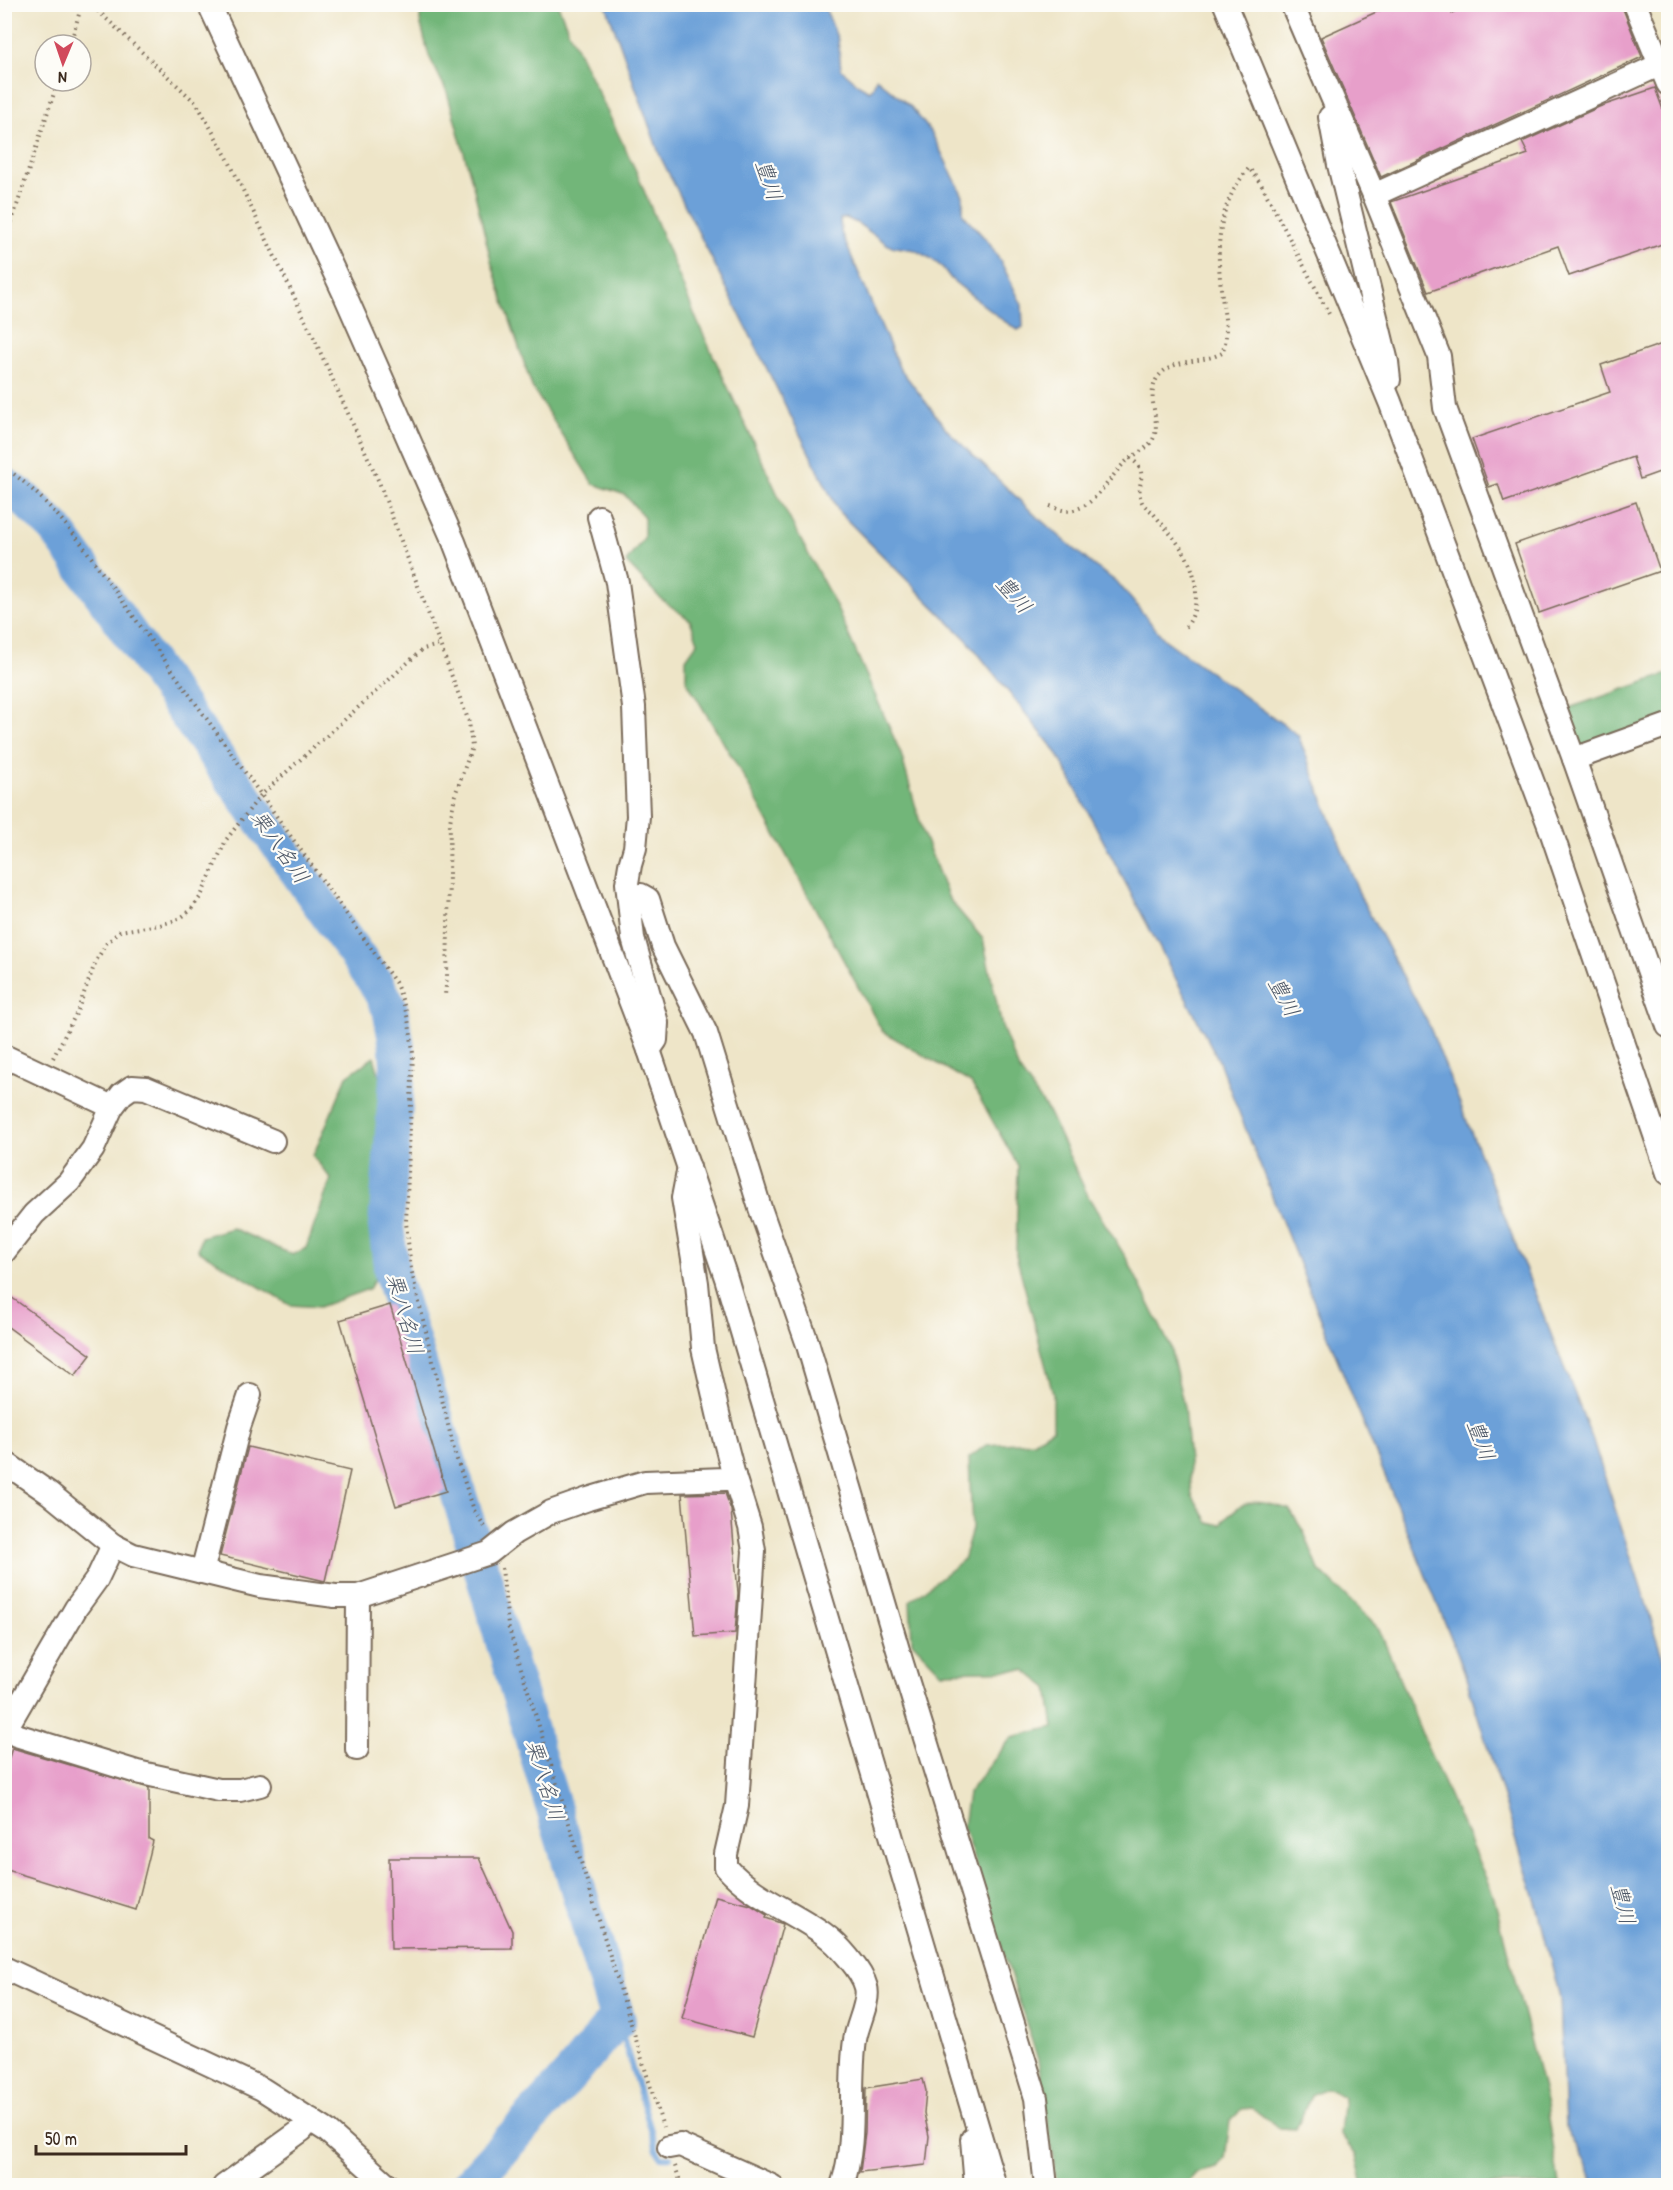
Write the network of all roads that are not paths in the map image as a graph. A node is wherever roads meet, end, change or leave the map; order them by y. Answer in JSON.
{"nodes":[{"id":1,"x":209,"y":4,"type":"edge"},
{"id":2,"x":1225,"y":4,"type":"edge"},
{"id":3,"x":1292,"y":4,"type":"edge"},
{"id":4,"x":1635,"y":4,"type":"edge"},
{"id":5,"x":1666,"y":69,"type":"edge"},
{"id":6,"x":1323,"y":80,"type":"junction"},
{"id":7,"x":1374,"y":195,"type":"junction"},
{"id":8,"x":1390,"y":402,"type":"junction"},
{"id":9,"x":599,"y":517,"type":"dead end"},
{"id":10,"x":1668,"y":726,"type":"edge"},
{"id":11,"x":1574,"y":759,"type":"junction"},
{"id":12,"x":630,"y":902,"type":"junction"},
{"id":13,"x":1668,"y":1026,"type":"edge"},
{"id":14,"x":649,"y":1050,"type":"junction"},
{"id":15,"x":4,"y":1056,"type":"edge"},
{"id":16,"x":112,"y":1107,"type":"junction"},
{"id":17,"x":273,"y":1141,"type":"dead end"},
{"id":18,"x":690,"y":1166,"type":"junction"},
{"id":19,"x":1668,"y":1173,"type":"edge"},
{"id":20,"x":4,"y":1252,"type":"edge"},
{"id":21,"x":250,"y":1395,"type":"dead end"},
{"id":22,"x":4,"y":1462,"type":"edge"},
{"id":23,"x":734,"y":1476,"type":"junction"},
{"id":24,"x":113,"y":1545,"type":"junction"},
{"id":25,"x":202,"y":1572,"type":"junction"},
{"id":26,"x":358,"y":1596,"type":"junction"},
{"id":27,"x":6,"y":1731,"type":"edge"},
{"id":28,"x":357,"y":1749,"type":"dead end"},
{"id":29,"x":260,"y":1785,"type":"dead end"},
{"id":30,"x":4,"y":1968,"type":"edge"},
{"id":31,"x":310,"y":2119,"type":"junction"},
{"id":32,"x":980,"y":2128,"type":"junction"},
{"id":33,"x":669,"y":2147,"type":"road end"},
{"id":34,"x":224,"y":2186,"type":"edge"},
{"id":35,"x":389,"y":2186,"type":"edge"},
{"id":36,"x":772,"y":2186,"type":"edge"},
{"id":37,"x":842,"y":2186,"type":"edge"},
{"id":38,"x":976,"y":2186,"type":"edge"},
{"id":39,"x":995,"y":2186,"type":"edge"},
{"id":40,"x":1046,"y":2186,"type":"edge"}],
"edges":[{"from":1,"to":14,"type":"street"},
{"from":2,"to":8,"type":"street"},
{"from":3,"to":6,"type":"street"},
{"from":4,"to":5,"type":"street"},
{"from":5,"to":7,"type":"street"},
{"from":6,"to":7,"type":"street"},
{"from":6,"to":8,"type":"street"},
{"from":7,"to":11,"type":"street"},
{"from":8,"to":19,"type":"street"},
{"from":9,"to":12,"type":"street"},
{"from":10,"to":11,"type":"street"},
{"from":11,"to":13,"type":"street"},
{"from":12,"to":14,"type":"street"},
{"from":12,"to":40,"type":"street"},
{"from":14,"to":18,"type":"street"},
{"from":15,"to":16,"type":"street"},
{"from":16,"to":17,"type":"street"},
{"from":16,"to":20,"type":"street"},
{"from":18,"to":23,"type":"street"},
{"from":18,"to":32,"type":"street"},
{"from":21,"to":25,"type":"street"},
{"from":22,"to":24,"type":"street"},
{"from":23,"to":26,"type":"street"},
{"from":23,"to":37,"type":"street"},
{"from":24,"to":25,"type":"street"},
{"from":24,"to":27,"type":"street"},
{"from":25,"to":26,"type":"street"},
{"from":26,"to":28,"type":"street"},
{"from":27,"to":29,"type":"street"},
{"from":30,"to":31,"type":"street"},
{"from":31,"to":34,"type":"street"},
{"from":31,"to":35,"type":"street"},
{"from":32,"to":38,"type":"street"},
{"from":32,"to":39,"type":"street"},
{"from":33,"to":36,"type":"street"}]}
